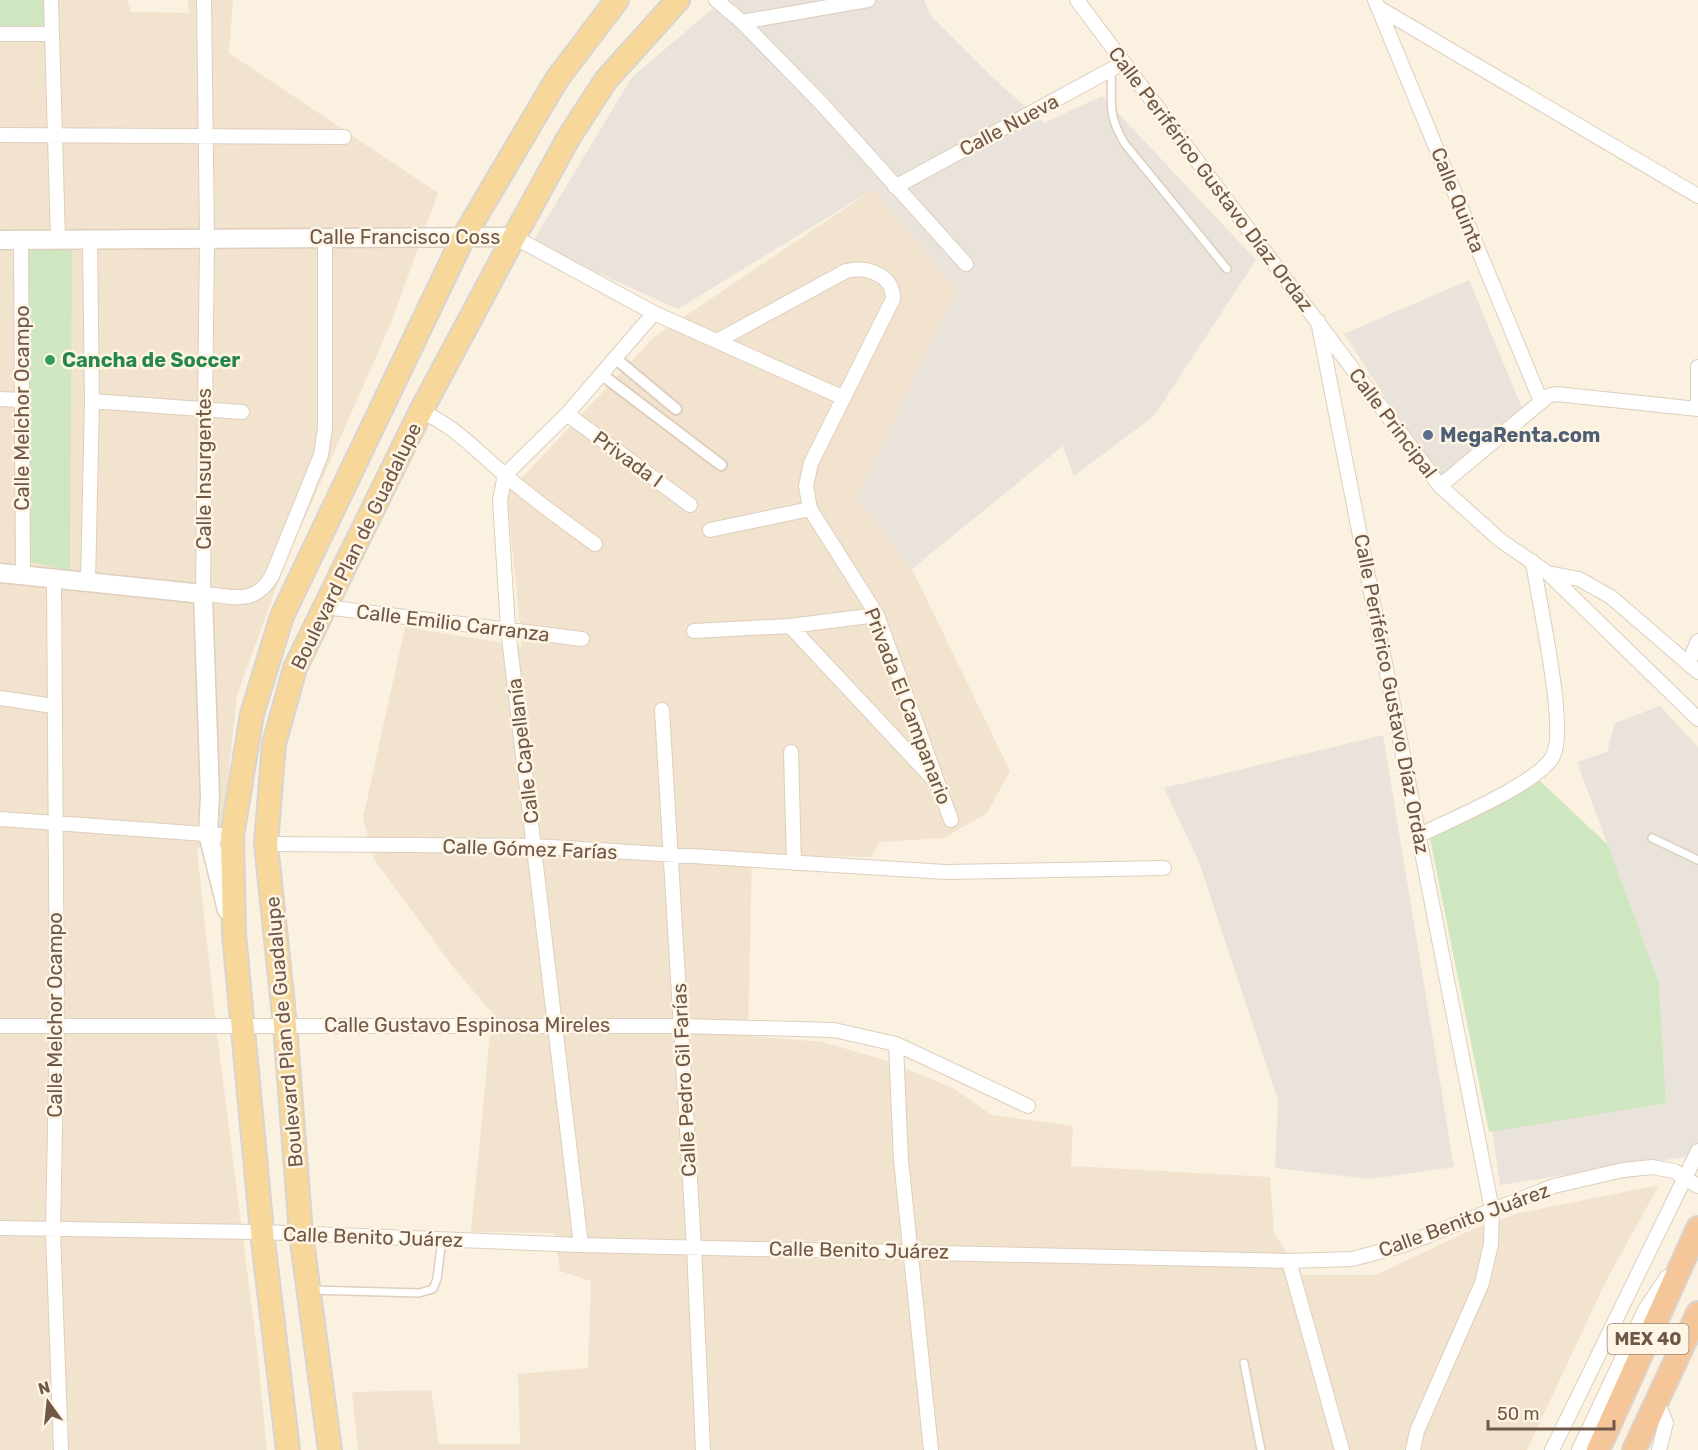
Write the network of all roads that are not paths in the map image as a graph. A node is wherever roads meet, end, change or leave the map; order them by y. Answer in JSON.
{"nodes":[{"id":1,"x":51,"y":0,"type":"edge"},
{"id":2,"x":204,"y":0,"type":"edge"},
{"id":3,"x":617,"y":0,"type":"edge"},
{"id":4,"x":678,"y":0,"type":"edge"},
{"id":5,"x":716,"y":0,"type":"edge"},
{"id":6,"x":868,"y":0,"type":"edge"},
{"id":7,"x":1077,"y":0,"type":"edge"},
{"id":8,"x":1377,"y":4,"type":"edge"},
{"id":9,"x":742,"y":22,"type":"junction"},
{"id":10,"x":0,"y":34,"type":"edge"},
{"id":11,"x":50,"y":34,"type":"junction"},
{"id":12,"x":1123,"y":63,"type":"junction"},
{"id":13,"x":1111,"y":70,"type":"junction"},
{"id":14,"x":0,"y":135,"type":"edge"},
{"id":15,"x":53,"y":135,"type":"junction"},
{"id":16,"x":206,"y":137,"type":"junction"},
{"id":17,"x":344,"y":137,"type":"dead end"},
{"id":18,"x":895,"y":187,"type":"junction"},
{"id":19,"x":1698,"y":196,"type":"edge"},
{"id":20,"x":514,"y":237,"type":"junction"},
{"id":21,"x":207,"y":238,"type":"junction"},
{"id":22,"x":325,"y":238,"type":"junction"},
{"id":23,"x":463,"y":238,"type":"junction"},
{"id":24,"x":58,"y":239,"type":"junction"},
{"id":25,"x":0,"y":240,"type":"edge"},
{"id":26,"x":90,"y":240,"type":"junction"},
{"id":27,"x":21,"y":241,"type":"junction"},
{"id":28,"x":966,"y":264,"type":"dead end"},
{"id":29,"x":1227,"y":269,"type":"dead end"},
{"id":30,"x":654,"y":313,"type":"junction"},
{"id":31,"x":1318,"y":321,"type":"junction"},
{"id":32,"x":719,"y":340,"type":"junction"},
{"id":33,"x":615,"y":358,"type":"junction"},
{"id":34,"x":1698,"y":367,"type":"edge"},
{"id":35,"x":601,"y":374,"type":"junction"},
{"id":36,"x":844,"y":398,"type":"junction"},
{"id":37,"x":0,"y":399,"type":"edge"},
{"id":38,"x":1540,"y":399,"type":"junction"},
{"id":39,"x":22,"y":400,"type":"junction"},
{"id":40,"x":92,"y":401,"type":"junction"},
{"id":41,"x":676,"y":409,"type":"dead end"},
{"id":42,"x":1698,"y":409,"type":"edge"},
{"id":43,"x":204,"y":410,"type":"junction"},
{"id":44,"x":421,"y":411,"type":"junction"},
{"id":45,"x":242,"y":412,"type":"dead end"},
{"id":46,"x":567,"y":414,"type":"junction"},
{"id":47,"x":721,"y":465,"type":"dead end"},
{"id":48,"x":505,"y":475,"type":"junction"},
{"id":49,"x":1440,"y":486,"type":"junction"},
{"id":50,"x":690,"y":505,"type":"dead end"},
{"id":51,"x":810,"y":509,"type":"junction"},
{"id":52,"x":710,"y":530,"type":"dead end"},
{"id":53,"x":595,"y":544,"type":"dead end"},
{"id":54,"x":1533,"y":562,"type":"junction"},
{"id":55,"x":0,"y":573,"type":"edge"},
{"id":56,"x":1548,"y":573,"type":"junction"},
{"id":57,"x":23,"y":576,"type":"junction"},
{"id":58,"x":54,"y":580,"type":"junction"},
{"id":59,"x":88,"y":583,"type":"junction"},
{"id":60,"x":203,"y":594,"type":"junction"},
{"id":61,"x":325,"y":607,"type":"junction"},
{"id":62,"x":877,"y":615,"type":"junction"},
{"id":63,"x":790,"y":626,"type":"junction"},
{"id":64,"x":508,"y":629,"type":"junction"},
{"id":65,"x":694,"y":631,"type":"dead end"},
{"id":66,"x":582,"y":639,"type":"dead end"},
{"id":67,"x":1698,"y":641,"type":"edge"},
{"id":68,"x":1693,"y":668,"type":"edge"},
{"id":69,"x":0,"y":698,"type":"edge"},
{"id":70,"x":53,"y":706,"type":"junction"},
{"id":71,"x":662,"y":710,"type":"dead end"},
{"id":72,"x":1698,"y":719,"type":"edge"},
{"id":73,"x":791,"y":752,"type":"dead end"},
{"id":74,"x":938,"y":784,"type":"junction"},
{"id":75,"x":0,"y":819,"type":"edge"},
{"id":76,"x":951,"y":820,"type":"dead end"},
{"id":77,"x":55,"y":824,"type":"junction"},
{"id":78,"x":208,"y":834,"type":"junction"},
{"id":79,"x":1420,"y":835,"type":"junction"},
{"id":80,"x":232,"y":836,"type":"junction"},
{"id":81,"x":1652,"y":838,"type":"dead end"},
{"id":82,"x":266,"y":844,"type":"junction"},
{"id":83,"x":534,"y":846,"type":"junction"},
{"id":84,"x":671,"y":856,"type":"junction"},
{"id":85,"x":1698,"y":860,"type":"edge"},
{"id":86,"x":794,"y":863,"type":"junction"},
{"id":87,"x":1164,"y":868,"type":"dead end"},
{"id":88,"x":234,"y":934,"type":"junction"},
{"id":89,"x":243,"y":1023,"type":"junction"},
{"id":90,"x":57,"y":1024,"type":"junction"},
{"id":91,"x":285,"y":1025,"type":"junction"},
{"id":92,"x":553,"y":1025,"type":"junction"},
{"id":93,"x":0,"y":1026,"type":"edge"},
{"id":94,"x":681,"y":1026,"type":"junction"},
{"id":95,"x":896,"y":1044,"type":"junction"},
{"id":96,"x":1028,"y":1106,"type":"dead end"},
{"id":97,"x":1698,"y":1151,"type":"edge"},
{"id":98,"x":1692,"y":1181,"type":"edge"},
{"id":99,"x":1492,"y":1210,"type":"junction"},
{"id":100,"x":0,"y":1228,"type":"edge"},
{"id":101,"x":1697,"y":1230,"type":"edge"},
{"id":102,"x":53,"y":1231,"type":"junction"},
{"id":103,"x":262,"y":1232,"type":"junction"},
{"id":104,"x":301,"y":1234,"type":"junction"},
{"id":105,"x":442,"y":1239,"type":"junction"},
{"id":106,"x":581,"y":1245,"type":"junction"},
{"id":107,"x":694,"y":1247,"type":"junction"},
{"id":108,"x":911,"y":1251,"type":"junction"},
{"id":109,"x":1289,"y":1261,"type":"junction"},
{"id":110,"x":308,"y":1290,"type":"junction"},
{"id":111,"x":1698,"y":1313,"type":"edge"},
{"id":112,"x":1698,"y":1347,"type":"edge"},
{"id":113,"x":1244,"y":1363,"type":"dead end"},
{"id":114,"x":1674,"y":1367,"type":"junction"},
{"id":115,"x":1658,"y":1403,"type":"junction"},
{"id":116,"x":61,"y":1450,"type":"edge"},
{"id":117,"x":288,"y":1450,"type":"edge"},
{"id":118,"x":330,"y":1450,"type":"edge"},
{"id":119,"x":703,"y":1450,"type":"edge"},
{"id":120,"x":931,"y":1450,"type":"edge"},
{"id":121,"x":1261,"y":1450,"type":"edge"},
{"id":122,"x":1342,"y":1450,"type":"edge"},
{"id":123,"x":1413,"y":1450,"type":"edge"},
{"id":124,"x":1552,"y":1450,"type":"edge"},
{"id":125,"x":1579,"y":1450,"type":"edge"},
{"id":126,"x":1598,"y":1450,"type":"edge"},
{"id":127,"x":1634,"y":1450,"type":"edge"},
{"id":128,"x":1659,"y":1450,"type":"edge"}],
"edges":[{"from":1,"to":11,"type":"street"},
{"from":2,"to":16,"type":"street","name":"Calle Insurgentes"},
{"from":3,"to":23,"type":"main road","name":"Boulevard Plan de Guadalupe"},
{"from":4,"to":20,"type":"main road","name":"Boulevard Plan de Guadalupe"},
{"from":5,"to":9,"type":"street"},
{"from":6,"to":9,"type":"street"},
{"from":7,"to":12,"type":"street","name":"Calle Periférico Gustavo Díaz Ordaz"},
{"from":8,"to":19,"type":"street"},
{"from":8,"to":38,"type":"street","name":"Calle Quinta"},
{"from":9,"to":18,"type":"street"},
{"from":10,"to":11,"type":"street"},
{"from":11,"to":15,"type":"street"},
{"from":12,"to":13,"type":"street","name":"Calle Nueva"},
{"from":12,"to":31,"type":"street","name":"Calle Periférico Gustavo Díaz Ordaz"},
{"from":13,"to":18,"type":"street","name":"Calle Nueva"},
{"from":13,"to":29,"type":"lane"},
{"from":14,"to":15,"type":"street"},
{"from":15,"to":16,"type":"street"},
{"from":15,"to":24,"type":"street"},
{"from":16,"to":17,"type":"street"},
{"from":16,"to":21,"type":"street","name":"Calle Insurgentes"},
{"from":18,"to":28,"type":"street"},
{"from":20,"to":23,"type":"street","name":"Calle Francisco Coss"},
{"from":20,"to":30,"type":"street","name":"Calle Francisco Coss"},
{"from":20,"to":44,"type":"main road","name":"Boulevard Plan de Guadalupe"},
{"from":21,"to":22,"type":"street","name":"Calle Francisco Coss"},
{"from":21,"to":26,"type":"street","name":"Calle Francisco Coss"},
{"from":21,"to":43,"type":"street","name":"Calle Insurgentes"},
{"from":22,"to":23,"type":"street","name":"Calle Francisco Coss"},
{"from":22,"to":60,"type":"street"},
{"from":23,"to":80,"type":"main road","name":"Boulevard Plan de Guadalupe"},
{"from":24,"to":26,"type":"street","name":"Calle Francisco Coss"},
{"from":24,"to":27,"type":"street","name":"Calle Francisco Coss"},
{"from":25,"to":27,"type":"street","name":"Calle Francisco Coss"},
{"from":26,"to":40,"type":"street"},
{"from":27,"to":39,"type":"street","name":"Calle Melchor Ocampo"},
{"from":30,"to":32,"type":"street","name":"Calle Francisco Coss"},
{"from":30,"to":33,"type":"street"},
{"from":31,"to":49,"type":"street","name":"Calle Principal"},
{"from":31,"to":79,"type":"street","name":"Calle Periférico Gustavo Díaz Ordaz"},
{"from":32,"to":36,"type":"street","name":"Calle Francisco Coss"},
{"from":32,"to":36,"type":"street","name":"Privada El Campanario"},
{"from":33,"to":35,"type":"street"},
{"from":33,"to":41,"type":"street"},
{"from":34,"to":42,"type":"street"},
{"from":35,"to":46,"type":"street"},
{"from":35,"to":47,"type":"street"},
{"from":36,"to":51,"type":"street","name":"Privada El Campanario"},
{"from":37,"to":39,"type":"street"},
{"from":38,"to":42,"type":"street"},
{"from":38,"to":49,"type":"street"},
{"from":39,"to":57,"type":"street","name":"Calle Melchor Ocampo"},
{"from":40,"to":43,"type":"street"},
{"from":40,"to":59,"type":"street"},
{"from":43,"to":45,"type":"street"},
{"from":43,"to":60,"type":"street","name":"Calle Insurgentes"},
{"from":44,"to":48,"type":"street"},
{"from":44,"to":61,"type":"main road","name":"Boulevard Plan de Guadalupe"},
{"from":46,"to":48,"type":"street"},
{"from":46,"to":50,"type":"street","name":"Privada I"},
{"from":48,"to":53,"type":"street"},
{"from":48,"to":64,"type":"street","name":"Calle Capellanía"},
{"from":49,"to":54,"type":"street","name":"Calle Principal"},
{"from":51,"to":52,"type":"street"},
{"from":51,"to":62,"type":"street","name":"Privada El Campanario"},
{"from":54,"to":56,"type":"street","name":"Calle Principal"},
{"from":54,"to":79,"type":"street"},
{"from":55,"to":57,"type":"street"},
{"from":56,"to":68,"type":"street","name":"Calle Principal"},
{"from":56,"to":72,"type":"street","name":"Calle Principal"},
{"from":57,"to":58,"type":"street"},
{"from":58,"to":59,"type":"street"},
{"from":58,"to":70,"type":"street","name":"Calle Melchor Ocampo"},
{"from":59,"to":60,"type":"street"},
{"from":60,"to":78,"type":"street","name":"Calle Insurgentes"},
{"from":61,"to":64,"type":"street","name":"Calle Emilio Carranza"},
{"from":61,"to":82,"type":"main road","name":"Boulevard Plan de Guadalupe"},
{"from":62,"to":63,"type":"street"},
{"from":62,"to":74,"type":"street","name":"Privada El Campanario"},
{"from":63,"to":65,"type":"street"},
{"from":63,"to":74,"type":"street"},
{"from":64,"to":66,"type":"street","name":"Calle Emilio Carranza"},
{"from":64,"to":83,"type":"street","name":"Calle Capellanía"},
{"from":67,"to":68,"type":"street"},
{"from":69,"to":70,"type":"street"},
{"from":70,"to":77,"type":"street","name":"Calle Melchor Ocampo"},
{"from":71,"to":84,"type":"street","name":"Calle Pedro Gil Farías"},
{"from":73,"to":86,"type":"street"},
{"from":74,"to":76,"type":"street","name":"Privada El Campanario"},
{"from":75,"to":77,"type":"street"},
{"from":77,"to":78,"type":"street"},
{"from":77,"to":90,"type":"street","name":"Calle Melchor Ocampo"},
{"from":78,"to":80,"type":"street"},
{"from":78,"to":88,"type":"street","name":"Calle Insurgentes"},
{"from":79,"to":99,"type":"street","name":"Calle Periférico Gustavo Díaz Ordaz"},
{"from":80,"to":88,"type":"main road","name":"Boulevard Plan de Guadalupe"},
{"from":81,"to":85,"type":"lane"},
{"from":82,"to":83,"type":"street","name":"Calle Gómez Farías"},
{"from":82,"to":91,"type":"main road","name":"Boulevard Plan de Guadalupe"},
{"from":83,"to":84,"type":"street","name":"Calle Gómez Farías"},
{"from":83,"to":92,"type":"street","name":"Calle Capellanía"},
{"from":84,"to":86,"type":"street","name":"Calle Gómez Farías"},
{"from":84,"to":94,"type":"street","name":"Calle Pedro Gil Farías"},
{"from":86,"to":87,"type":"street","name":"Calle Gómez Farías"},
{"from":88,"to":89,"type":"main road","name":"Boulevard Plan de Guadalupe"},
{"from":89,"to":90,"type":"street","name":"Calle Gustavo Espinosa Mireles"},
{"from":89,"to":91,"type":"street","name":"Calle Gustavo Espinosa Mireles"},
{"from":89,"to":103,"type":"main road","name":"Boulevard Plan de Guadalupe"},
{"from":90,"to":93,"type":"street","name":"Calle Gustavo Espinosa Mireles"},
{"from":90,"to":102,"type":"street","name":"Calle Melchor Ocampo"},
{"from":91,"to":92,"type":"street","name":"Calle Gustavo Espinosa Mireles"},
{"from":91,"to":104,"type":"main road","name":"Boulevard Plan de Guadalupe"},
{"from":92,"to":94,"type":"street","name":"Calle Gustavo Espinosa Mireles"},
{"from":92,"to":106,"type":"street","name":"Calle Capellanía"},
{"from":94,"to":95,"type":"street","name":"Calle Gustavo Espinosa Mireles"},
{"from":94,"to":107,"type":"street","name":"Calle Pedro Gil Farías"},
{"from":95,"to":96,"type":"street","name":"Calle Gustavo Espinosa Mireles"},
{"from":95,"to":108,"type":"street"},
{"from":97,"to":98,"type":"street"},
{"from":98,"to":99,"type":"street","name":"Calle Benito Juárez"},
{"from":98,"to":124,"type":"street"},
{"from":99,"to":109,"type":"street","name":"Calle Benito Juárez"},
{"from":99,"to":123,"type":"street","name":"Calle Periférico Gustavo Díaz Ordaz"},
{"from":100,"to":102,"type":"street","name":"Calle Benito Juárez"},
{"from":101,"to":125,"type":"street"},
{"from":101,"to":126,"type":"highway","number":"MEX 40"},
{"from":102,"to":103,"type":"street","name":"Calle Benito Juárez"},
{"from":102,"to":116,"type":"street","name":"Calle Melchor Ocampo"},
{"from":103,"to":104,"type":"street","name":"Calle Benito Juárez"},
{"from":103,"to":117,"type":"main road","name":"Boulevard Plan de Guadalupe"},
{"from":104,"to":105,"type":"street","name":"Calle Benito Juárez"},
{"from":104,"to":110,"type":"main road","name":"Boulevard Plan de Guadalupe"},
{"from":105,"to":106,"type":"street","name":"Calle Benito Juárez"},
{"from":105,"to":110,"type":"lane"},
{"from":106,"to":107,"type":"street","name":"Calle Benito Juárez"},
{"from":107,"to":108,"type":"street","name":"Calle Benito Juárez"},
{"from":107,"to":119,"type":"street","name":"Calle Pedro Gil Farías"},
{"from":108,"to":109,"type":"street","name":"Calle Benito Juárez"},
{"from":108,"to":120,"type":"street"},
{"from":109,"to":122,"type":"street"},
{"from":110,"to":118,"type":"main road","name":"Boulevard Plan de Guadalupe"},
{"from":111,"to":114,"type":"highway","number":"MEX 40"},
{"from":112,"to":114,"type":"highway"},
{"from":113,"to":121,"type":"lane"},
{"from":114,"to":115,"type":"highway","number":"MEX 40"},
{"from":115,"to":127,"type":"highway","number":"MEX 40"},
{"from":115,"to":128,"type":"street"}]}
